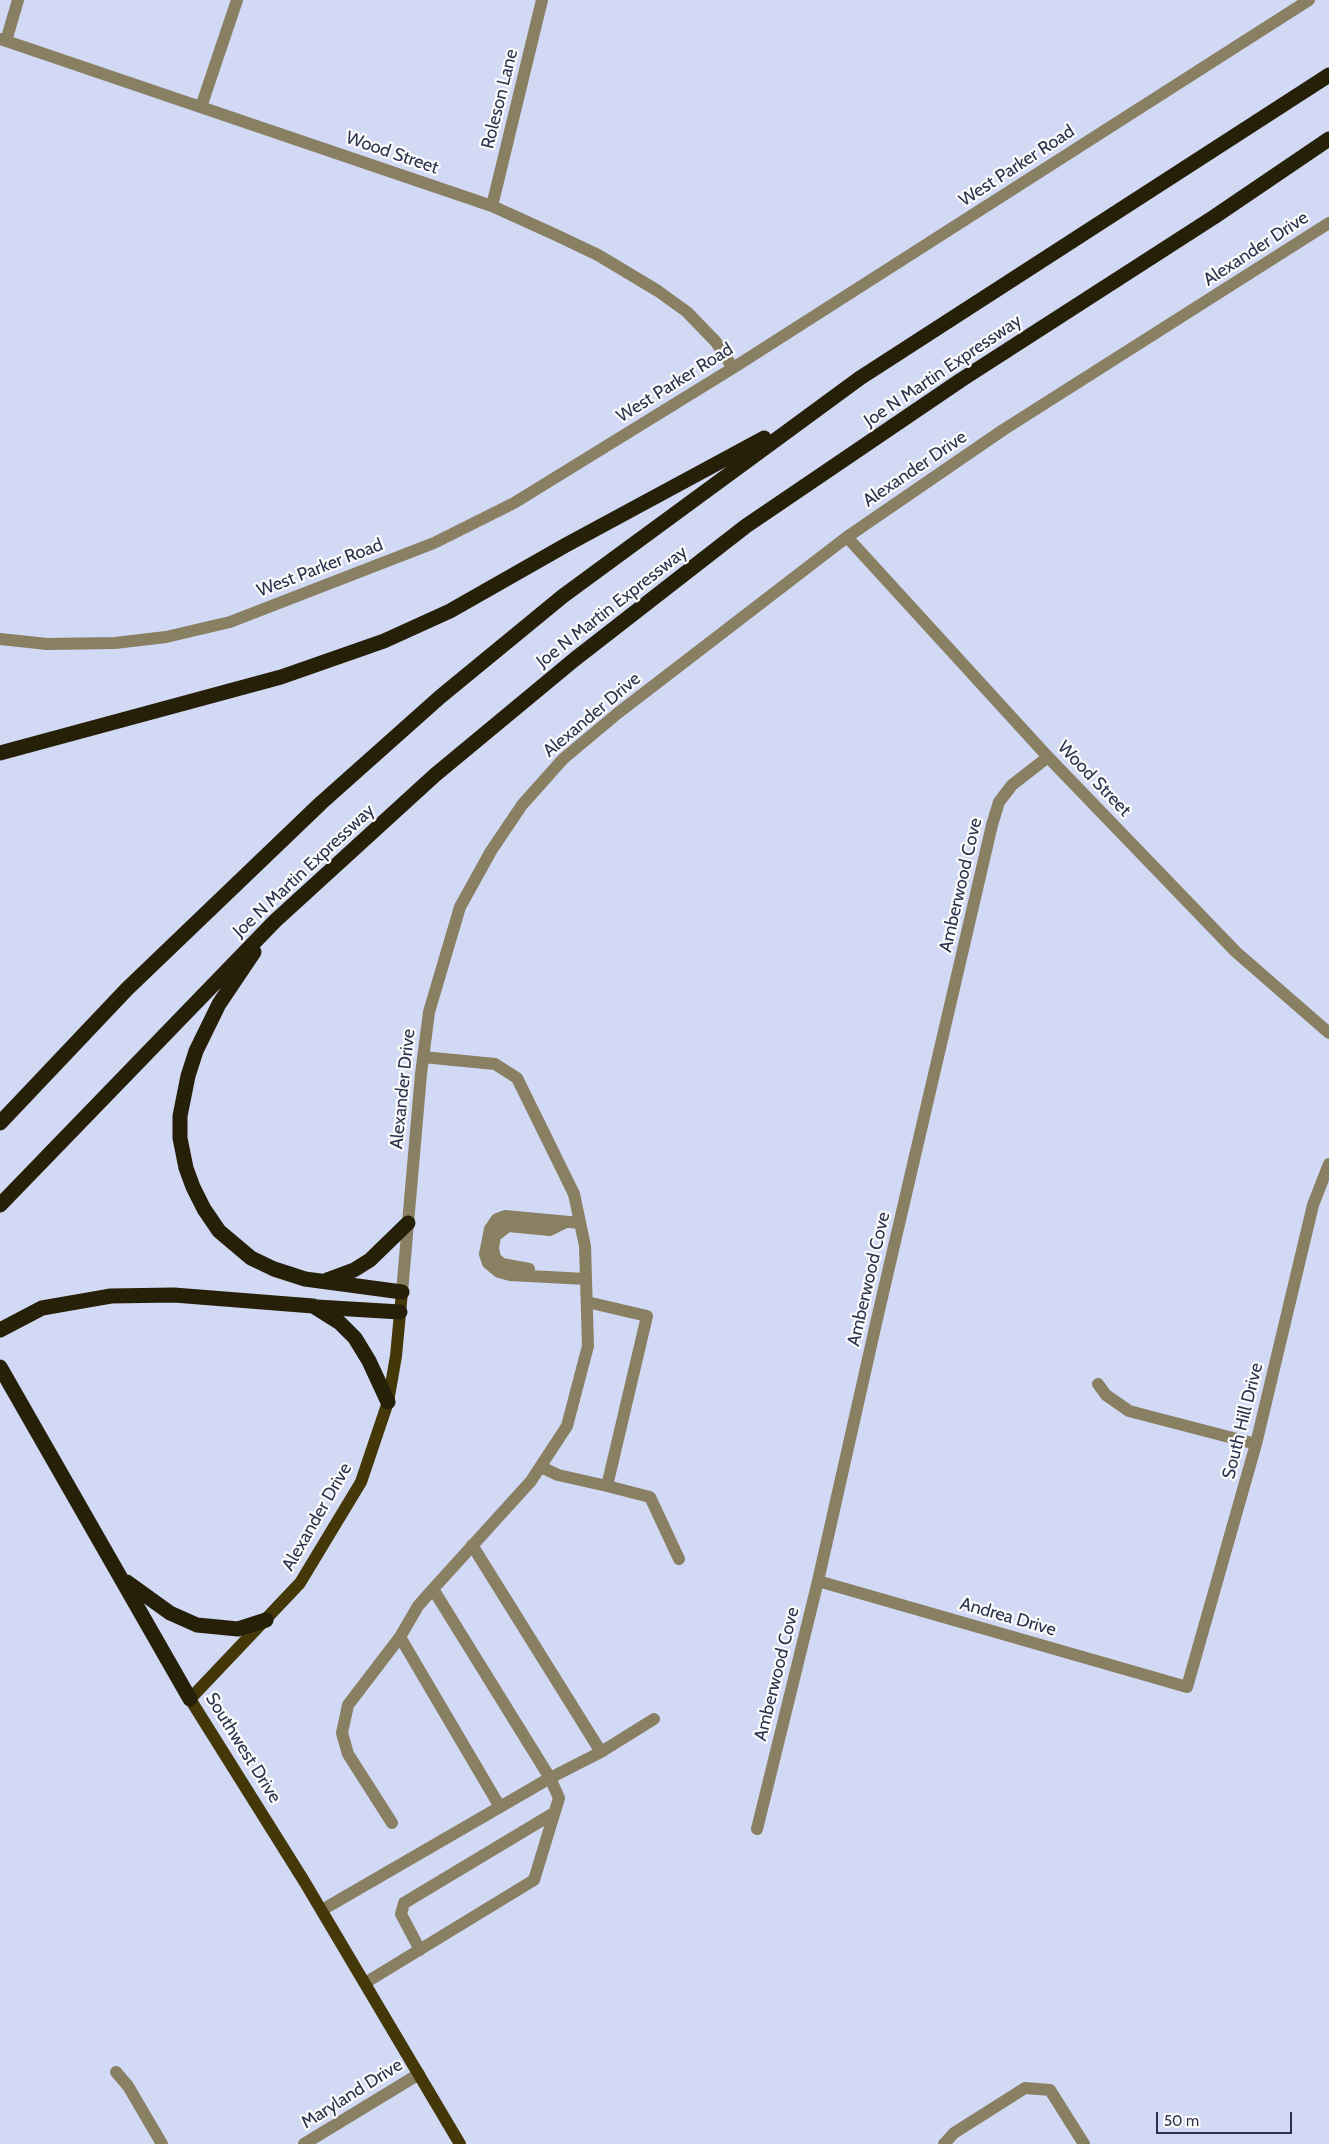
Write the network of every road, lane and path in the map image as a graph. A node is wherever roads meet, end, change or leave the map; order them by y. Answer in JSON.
{"nodes":[{"id":1,"x":18,"y":0,"type":"edge"},
{"id":2,"x":237,"y":0,"type":"edge"},
{"id":3,"x":542,"y":0,"type":"edge"},
{"id":4,"x":1309,"y":0,"type":"edge"},
{"id":5,"x":3,"y":40,"type":"edge"},
{"id":6,"x":1329,"y":75,"type":"edge"},
{"id":7,"x":201,"y":107,"type":"junction"},
{"id":8,"x":1329,"y":139,"type":"edge"},
{"id":9,"x":492,"y":206,"type":"junction"},
{"id":10,"x":1329,"y":223,"type":"edge"},
{"id":11,"x":733,"y":368,"type":"junction"},
{"id":12,"x":811,"y":413,"type":"junction"},
{"id":13,"x":847,"y":537,"type":"junction"},
{"id":14,"x":0,"y":639,"type":"edge"},
{"id":15,"x":0,"y":753,"type":"edge"},
{"id":16,"x":1048,"y":758,"type":"junction"},
{"id":17,"x":275,"y":921,"type":"junction"},
{"id":18,"x":1329,"y":1032,"type":"edge"},
{"id":19,"x":423,"y":1057,"type":"junction"},
{"id":20,"x":0,"y":1123,"type":"edge"},
{"id":21,"x":1329,"y":1164,"type":"edge"},
{"id":22,"x":0,"y":1205,"type":"edge"},
{"id":23,"x":580,"y":1223,"type":"junction"},
{"id":24,"x":408,"y":1224,"type":"junction"},
{"id":25,"x":586,"y":1280,"type":"junction"},
{"id":26,"x":324,"y":1281,"type":"junction"},
{"id":27,"x":402,"y":1292,"type":"junction"},
{"id":28,"x":587,"y":1302,"type":"junction"},
{"id":29,"x":313,"y":1306,"type":"junction"},
{"id":30,"x":400,"y":1312,"type":"junction"},
{"id":31,"x":0,"y":1330,"type":"edge"},
{"id":32,"x":0,"y":1368,"type":"edge"},
{"id":33,"x":1098,"y":1384,"type":"dead end"},
{"id":34,"x":388,"y":1402,"type":"junction"},
{"id":35,"x":1256,"y":1444,"type":"junction"},
{"id":36,"x":541,"y":1467,"type":"junction"},
{"id":37,"x":607,"y":1486,"type":"junction"},
{"id":38,"x":472,"y":1545,"type":"junction"},
{"id":39,"x":679,"y":1558,"type":"dead end"},
{"id":40,"x":121,"y":1579,"type":"junction"},
{"id":41,"x":818,"y":1581,"type":"junction"},
{"id":42,"x":433,"y":1589,"type":"junction"},
{"id":43,"x":266,"y":1620,"type":"junction"},
{"id":44,"x":400,"y":1637,"type":"junction"},
{"id":45,"x":1188,"y":1687,"type":"joint"},
{"id":46,"x":190,"y":1699,"type":"junction"},
{"id":47,"x":654,"y":1718,"type":"dead end"},
{"id":48,"x":600,"y":1752,"type":"junction"},
{"id":49,"x":550,"y":1778,"type":"junction"},
{"id":50,"x":500,"y":1807,"type":"junction"},
{"id":51,"x":554,"y":1813,"type":"junction"},
{"id":52,"x":392,"y":1823,"type":"dead end"},
{"id":53,"x":757,"y":1829,"type":"dead end"},
{"id":54,"x":322,"y":1910,"type":"junction"},
{"id":55,"x":420,"y":1950,"type":"junction"},
{"id":56,"x":365,"y":1983,"type":"junction"},
{"id":57,"x":116,"y":2072,"type":"dead end"},
{"id":58,"x":419,"y":2074,"type":"junction"},
{"id":59,"x":162,"y":2144,"type":"edge"},
{"id":60,"x":304,"y":2144,"type":"edge"},
{"id":61,"x":460,"y":2144,"type":"edge"},
{"id":62,"x":944,"y":2144,"type":"edge"},
{"id":63,"x":1084,"y":2144,"type":"edge"}],
"edges":[{"from":1,"to":5,"type":"street"},
{"from":2,"to":7,"type":"street"},
{"from":3,"to":9,"type":"street","name":"Roleson Lane"},
{"from":4,"to":11,"type":"street","name":"West Parker Road"},
{"from":5,"to":7,"type":"street","name":"Wood Street"},
{"from":6,"to":12,"type":"highway","name":"Joe N Martin Expressway"},
{"from":7,"to":9,"type":"street","name":"Wood Street"},
{"from":8,"to":17,"type":"highway","name":"Joe N Martin Expressway"},
{"from":9,"to":11,"type":"street","name":"Wood Street"},
{"from":10,"to":13,"type":"street","name":"Alexander Drive"},
{"from":11,"to":14,"type":"street","name":"West Parker Road"},
{"from":12,"to":15,"type":"highway"},
{"from":12,"to":20,"type":"highway","name":"Joe N Martin Expressway"},
{"from":13,"to":16,"type":"street","name":"Wood Street"},
{"from":13,"to":19,"type":"street","name":"Alexander Drive"},
{"from":16,"to":18,"type":"street","name":"Wood Street"},
{"from":16,"to":41,"type":"street","name":"Amberwood Cove"},
{"from":17,"to":22,"type":"highway","name":"Joe N Martin Expressway"},
{"from":17,"to":26,"type":"highway"},
{"from":19,"to":23,"type":"street"},
{"from":19,"to":24,"type":"street","name":"Alexander Drive"},
{"from":21,"to":35,"type":"street","name":"South Hill Drive"},
{"from":23,"to":25,"type":"street"},
{"from":23,"to":25,"type":"street"},
{"from":24,"to":26,"type":"highway"},
{"from":24,"to":27,"type":"street","name":"Alexander Drive"},
{"from":25,"to":28,"type":"street"},
{"from":26,"to":27,"type":"highway"},
{"from":27,"to":30,"type":"main road","name":"Alexander Drive"},
{"from":28,"to":36,"type":"street"},
{"from":28,"to":37,"type":"street"},
{"from":29,"to":30,"type":"highway"},
{"from":29,"to":31,"type":"highway"},
{"from":29,"to":34,"type":"highway"},
{"from":30,"to":34,"type":"main road","name":"Alexander Drive"},
{"from":32,"to":40,"type":"highway","name":"Southwest Drive"},
{"from":33,"to":35,"type":"street"},
{"from":34,"to":43,"type":"main road","name":"Alexander Drive"},
{"from":35,"to":45,"type":"street","name":"South Hill Drive"},
{"from":36,"to":37,"type":"street"},
{"from":36,"to":38,"type":"street"},
{"from":37,"to":39,"type":"street"},
{"from":38,"to":42,"type":"street"},
{"from":38,"to":48,"type":"street"},
{"from":40,"to":43,"type":"highway"},
{"from":40,"to":46,"type":"highway","name":"Southwest Drive"},
{"from":41,"to":45,"type":"street","name":"Andrea Drive"},
{"from":41,"to":53,"type":"street","name":"Amberwood Cove"},
{"from":42,"to":44,"type":"street"},
{"from":42,"to":49,"type":"street"},
{"from":43,"to":46,"type":"main road","name":"Alexander Drive"},
{"from":44,"to":50,"type":"street"},
{"from":44,"to":52,"type":"street"},
{"from":46,"to":54,"type":"main road","name":"Southwest Drive"},
{"from":47,"to":48,"type":"street"},
{"from":48,"to":49,"type":"street"},
{"from":49,"to":50,"type":"street"},
{"from":49,"to":51,"type":"street"},
{"from":50,"to":54,"type":"street"},
{"from":51,"to":55,"type":"street"},
{"from":51,"to":55,"type":"street"},
{"from":54,"to":56,"type":"main road","name":"Southwest Drive"},
{"from":55,"to":56,"type":"street"},
{"from":56,"to":58,"type":"main road","name":"Southwest Drive"},
{"from":57,"to":59,"type":"street"},
{"from":58,"to":60,"type":"street","name":"Maryland Drive"},
{"from":58,"to":61,"type":"main road","name":"Southwest Drive"},
{"from":62,"to":63,"type":"street"}]}
